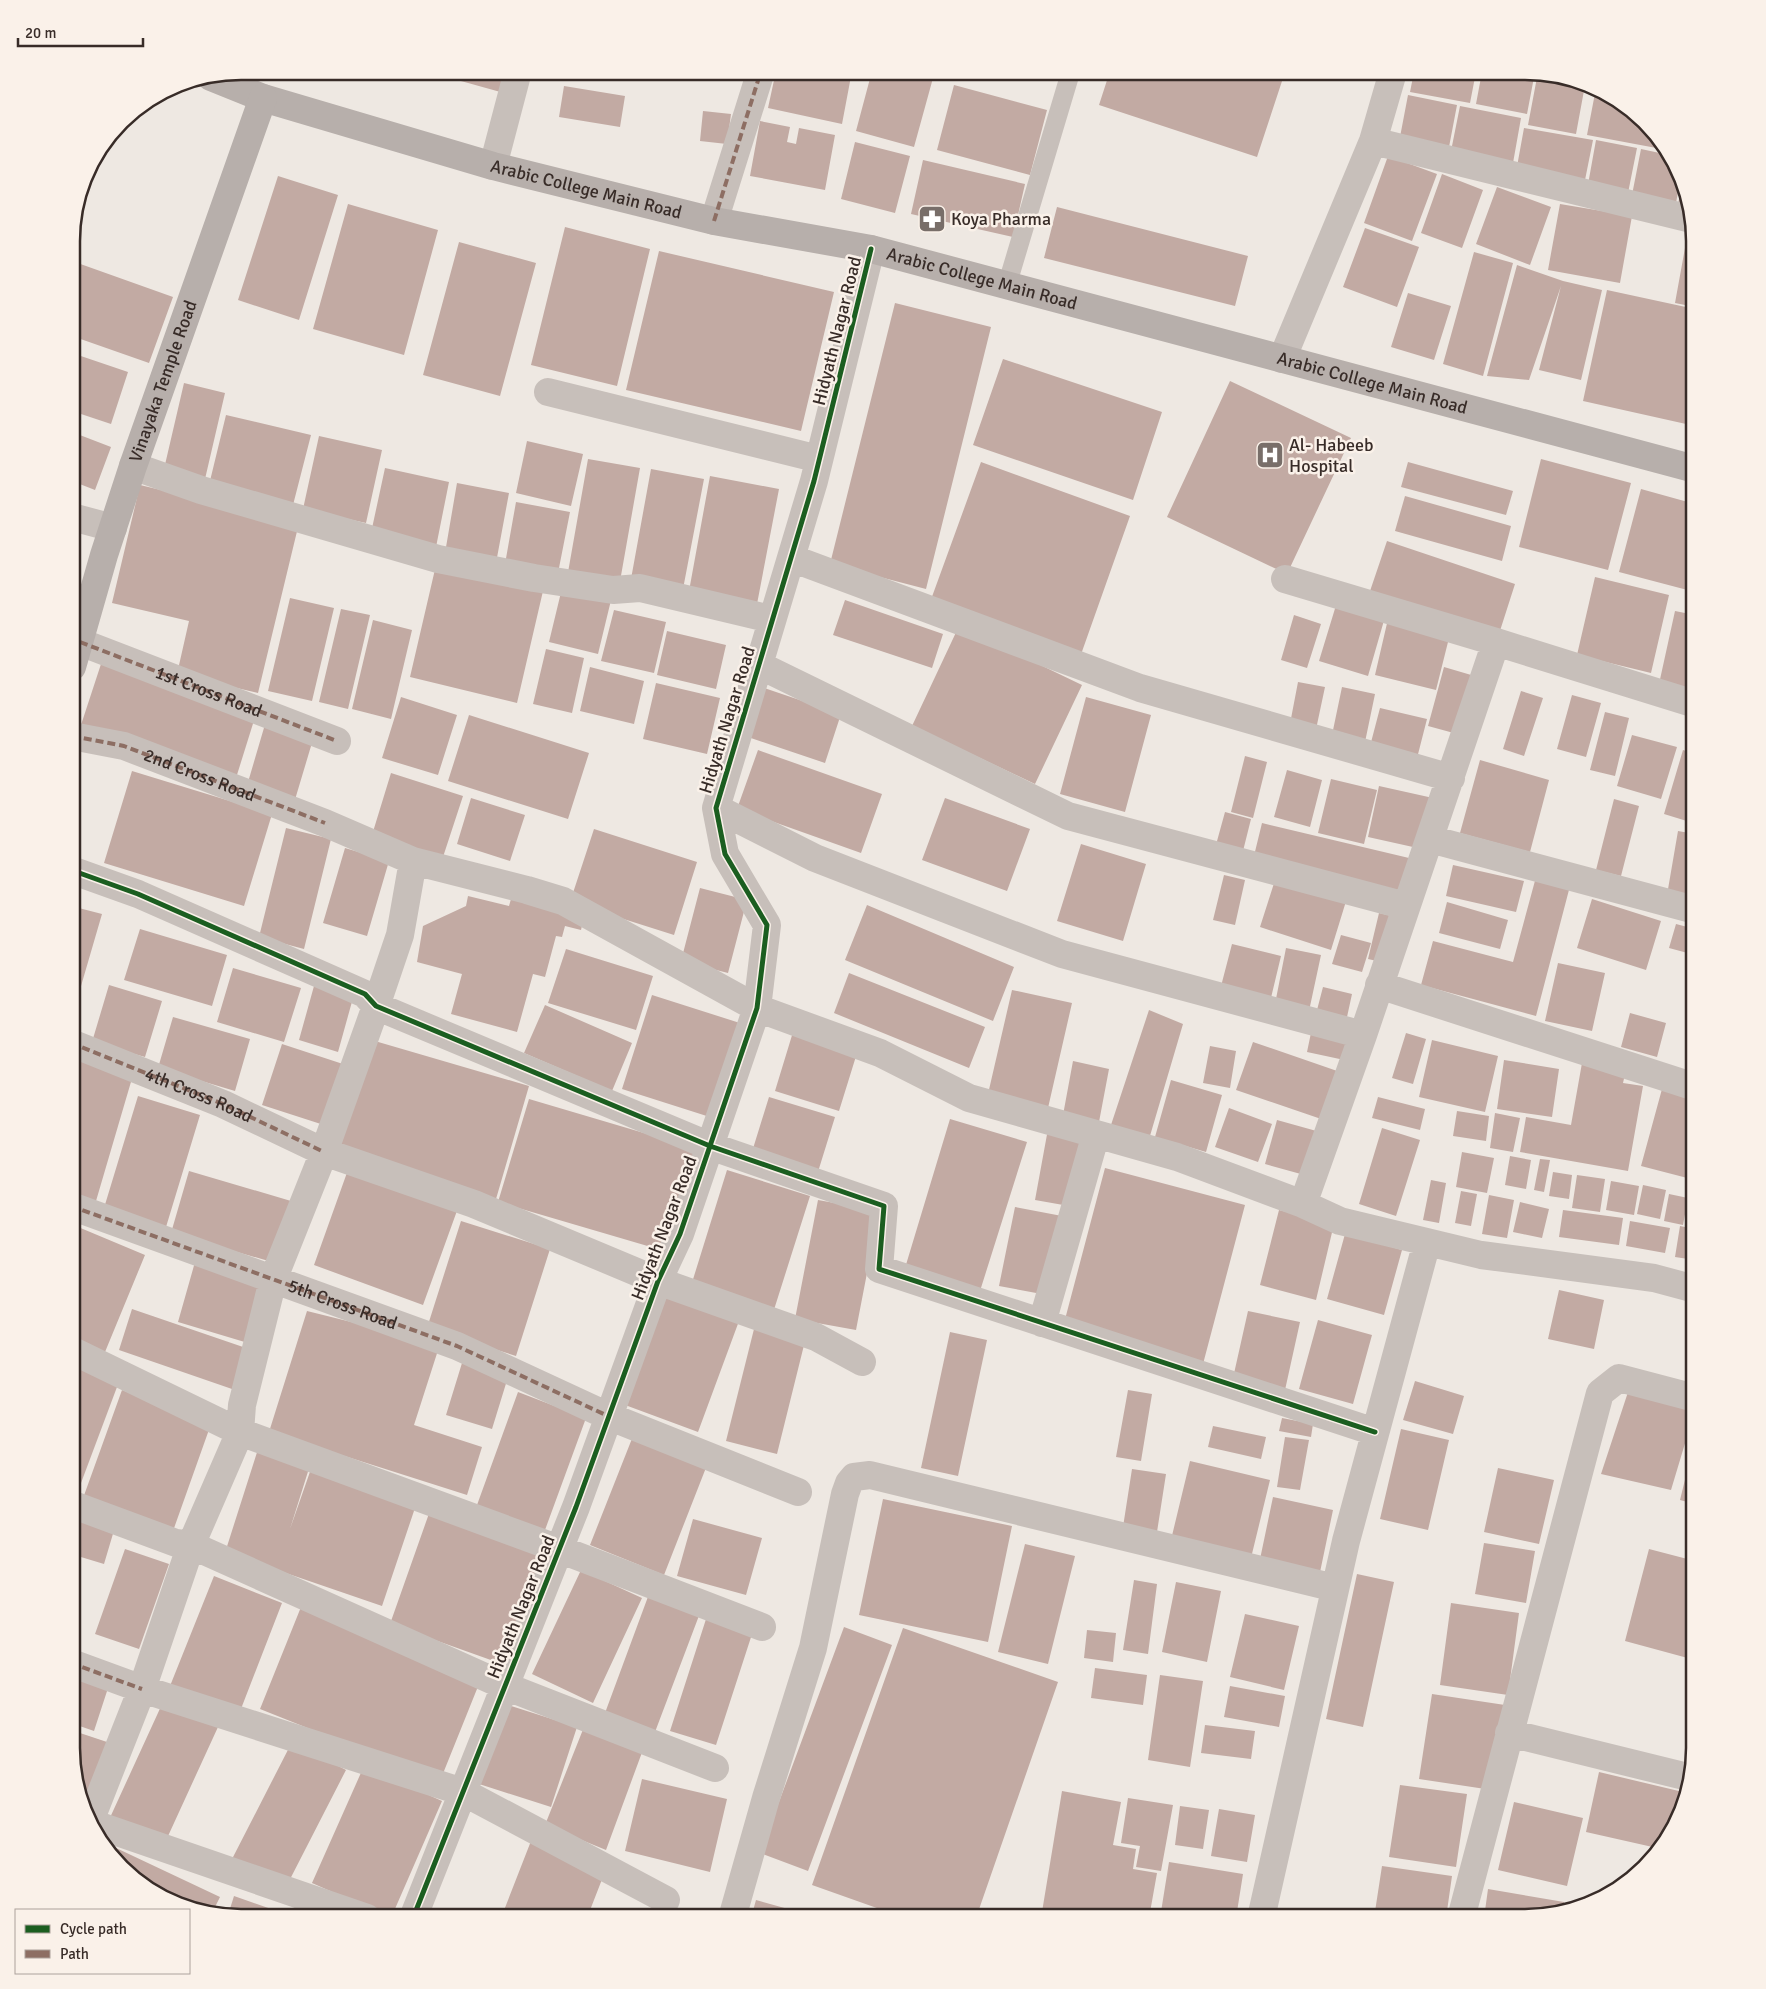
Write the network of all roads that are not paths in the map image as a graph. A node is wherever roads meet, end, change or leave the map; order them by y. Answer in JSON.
{"nodes":[{"id":1,"x":516,"y":80,"type":"edge"},
{"id":2,"x":758,"y":80,"type":"edge"},
{"id":3,"x":1069,"y":80,"type":"edge"},
{"id":4,"x":1391,"y":80,"type":"edge"},
{"id":5,"x":222,"y":81,"type":"edge"},
{"id":6,"x":263,"y":98,"type":"junction"},
{"id":7,"x":1373,"y":141,"type":"junction"},
{"id":8,"x":493,"y":166,"type":"junction"},
{"id":9,"x":1685,"y":217,"type":"edge"},
{"id":10,"x":714,"y":221,"type":"junction"},
{"id":11,"x":871,"y":249,"type":"junction"},
{"id":12,"x":1006,"y":285,"type":"junction"},
{"id":13,"x":1282,"y":359,"type":"junction"},
{"id":14,"x":548,"y":392,"type":"dead end"},
{"id":15,"x":819,"y":459,"type":"junction"},
{"id":16,"x":133,"y":466,"type":"junction"},
{"id":17,"x":1686,"y":467,"type":"edge"},
{"id":18,"x":80,"y":519,"type":"edge"},
{"id":19,"x":113,"y":528,"type":"junction"},
{"id":20,"x":791,"y":558,"type":"junction"},
{"id":21,"x":1285,"y":579,"type":"dead end"},
{"id":22,"x":771,"y":620,"type":"junction"},
{"id":23,"x":80,"y":642,"type":"joint"},
{"id":24,"x":1496,"y":642,"type":"junction"},
{"id":25,"x":758,"y":665,"type":"junction"},
{"id":26,"x":1686,"y":701,"type":"edge"},
{"id":27,"x":80,"y":738,"type":"edge"},
{"id":28,"x":337,"y":741,"type":"dead end"},
{"id":29,"x":1450,"y":778,"type":"junction"},
{"id":30,"x":716,"y":808,"type":"junction"},
{"id":31,"x":1430,"y":839,"type":"junction"},
{"id":32,"x":414,"y":861,"type":"junction"},
{"id":33,"x":80,"y":873,"type":"edge"},
{"id":34,"x":1406,"y":906,"type":"junction"},
{"id":35,"x":1686,"y":908,"type":"edge"},
{"id":36,"x":1379,"y":985,"type":"junction"},
{"id":37,"x":376,"y":1006,"type":"junction"},
{"id":38,"x":757,"y":1008,"type":"junction"},
{"id":39,"x":1363,"y":1036,"type":"junction"},
{"id":40,"x":80,"y":1047,"type":"edge"},
{"id":41,"x":1686,"y":1084,"type":"edge"},
{"id":42,"x":1096,"y":1134,"type":"junction"},
{"id":43,"x":710,"y":1146,"type":"junction"},
{"id":44,"x":324,"y":1152,"type":"junction"},
{"id":45,"x":1303,"y":1204,"type":"junction"},
{"id":46,"x":80,"y":1209,"type":"edge"},
{"id":47,"x":1427,"y":1242,"type":"junction"},
{"id":48,"x":272,"y":1280,"type":"junction"},
{"id":49,"x":658,"y":1281,"type":"junction"},
{"id":50,"x":1686,"y":1287,"type":"edge"},
{"id":51,"x":1042,"y":1323,"type":"junction"},
{"id":52,"x":80,"y":1354,"type":"edge"},
{"id":53,"x":862,"y":1362,"type":"dead end"},
{"id":54,"x":1686,"y":1396,"type":"edge"},
{"id":55,"x":608,"y":1416,"type":"junction"},
{"id":56,"x":240,"y":1432,"type":"junction"},
{"id":57,"x":1376,"y":1432,"type":"junction"},
{"id":58,"x":798,"y":1492,"type":"dead end"},
{"id":59,"x":80,"y":1507,"type":"edge"},
{"id":60,"x":191,"y":1545,"type":"junction"},
{"id":61,"x":559,"y":1549,"type":"junction"},
{"id":62,"x":1335,"y":1588,"type":"junction"},
{"id":63,"x":762,"y":1627,"type":"dead end"},
{"id":64,"x":80,"y":1666,"type":"edge"},
{"id":65,"x":505,"y":1686,"type":"junction"},
{"id":66,"x":142,"y":1689,"type":"junction"},
{"id":67,"x":1509,"y":1733,"type":"junction"},
{"id":68,"x":715,"y":1768,"type":"dead end"},
{"id":69,"x":1684,"y":1775,"type":"edge"},
{"id":70,"x":463,"y":1792,"type":"junction"},
{"id":71,"x":94,"y":1813,"type":"edge"},
{"id":72,"x":100,"y":1825,"type":"edge"},
{"id":73,"x":666,"y":1900,"type":"dead end"},
{"id":74,"x":340,"y":1909,"type":"edge"},
{"id":75,"x":418,"y":1909,"type":"edge"},
{"id":76,"x":735,"y":1909,"type":"edge"},
{"id":77,"x":1263,"y":1909,"type":"edge"},
{"id":78,"x":1463,"y":1909,"type":"edge"}],
"edges":[{"from":1,"to":8,"type":"street"},
{"from":2,"to":10,"type":"street"},
{"from":3,"to":12,"type":"lane"},
{"from":4,"to":7,"type":"street"},
{"from":5,"to":6,"type":"main road","name":"Arabic College Main Road"},
{"from":6,"to":8,"type":"main road","name":"Arabic College Main Road"},
{"from":6,"to":16,"type":"main road","name":"Vinayaka Temple Road"},
{"from":7,"to":9,"type":"street"},
{"from":7,"to":13,"type":"street"},
{"from":8,"to":10,"type":"main road","name":"Arabic College Main Road"},
{"from":10,"to":11,"type":"main road","name":"Arabic College Main Road"},
{"from":11,"to":12,"type":"main road","name":"Arabic College Main Road"},
{"from":11,"to":15,"type":"street","name":"Hidyath Nagar Road"},
{"from":12,"to":13,"type":"main road","name":"Arabic College Main Road"},
{"from":13,"to":17,"type":"main road","name":"Arabic College Main Road"},
{"from":14,"to":15,"type":"street"},
{"from":15,"to":20,"type":"street","name":"Hidyath Nagar Road"},
{"from":16,"to":19,"type":"main road","name":"Vinayaka Temple Road"},
{"from":16,"to":22,"type":"street"},
{"from":18,"to":19,"type":"street"},
{"from":19,"to":23,"type":"main road","name":"Vinayaka Temple Road"},
{"from":20,"to":22,"type":"street","name":"Hidyath Nagar Road"},
{"from":20,"to":29,"type":"street"},
{"from":21,"to":24,"type":"street"},
{"from":22,"to":25,"type":"street","name":"Hidyath Nagar Road"},
{"from":23,"to":28,"type":"street","name":"1st Cross Road"},
{"from":24,"to":26,"type":"street"},
{"from":24,"to":29,"type":"street"},
{"from":25,"to":30,"type":"street","name":"Hidyath Nagar Road"},
{"from":25,"to":34,"type":"street"},
{"from":27,"to":32,"type":"street","name":"2nd Cross Road"},
{"from":29,"to":31,"type":"street"},
{"from":30,"to":38,"type":"street","name":"Hidyath Nagar Road"},
{"from":30,"to":39,"type":"street"},
{"from":31,"to":34,"type":"street"},
{"from":31,"to":35,"type":"street"},
{"from":32,"to":37,"type":"street"},
{"from":32,"to":38,"type":"street","name":"2nd Cross Road"},
{"from":33,"to":37,"type":"street"},
{"from":34,"to":36,"type":"street"},
{"from":36,"to":39,"type":"street"},
{"from":36,"to":41,"type":"street"},
{"from":37,"to":43,"type":"street"},
{"from":37,"to":44,"type":"street"},
{"from":38,"to":42,"type":"street","name":"2nd Cross Road"},
{"from":38,"to":43,"type":"street","name":"Hidyath Nagar Road"},
{"from":39,"to":45,"type":"street"},
{"from":40,"to":44,"type":"street","name":"4th Cross Road"},
{"from":42,"to":45,"type":"street","name":"2nd Cross Road"},
{"from":42,"to":51,"type":"street"},
{"from":43,"to":49,"type":"street","name":"Hidyath Nagar Road"},
{"from":43,"to":51,"type":"street"},
{"from":44,"to":48,"type":"street"},
{"from":44,"to":49,"type":"street","name":"4th Cross Road"},
{"from":45,"to":47,"type":"street","name":"2nd Cross Road"},
{"from":46,"to":48,"type":"street","name":"5th Cross Road"},
{"from":47,"to":50,"type":"street","name":"2nd Cross Road"},
{"from":47,"to":57,"type":"street"},
{"from":48,"to":55,"type":"street","name":"5th Cross Road"},
{"from":48,"to":56,"type":"street"},
{"from":49,"to":53,"type":"street","name":"4th Cross Road"},
{"from":49,"to":55,"type":"street","name":"Hidyath Nagar Road"},
{"from":51,"to":57,"type":"street"},
{"from":52,"to":56,"type":"street"},
{"from":54,"to":67,"type":"street"},
{"from":55,"to":58,"type":"street","name":"5th Cross Road"},
{"from":55,"to":61,"type":"street","name":"Hidyath Nagar Road"},
{"from":56,"to":60,"type":"street"},
{"from":56,"to":61,"type":"street"},
{"from":57,"to":62,"type":"street"},
{"from":59,"to":60,"type":"street"},
{"from":60,"to":65,"type":"street"},
{"from":60,"to":66,"type":"street"},
{"from":61,"to":63,"type":"street"},
{"from":61,"to":65,"type":"street","name":"Hidyath Nagar Road"},
{"from":62,"to":76,"type":"street"},
{"from":62,"to":77,"type":"street"},
{"from":64,"to":66,"type":"street"},
{"from":65,"to":68,"type":"street"},
{"from":65,"to":70,"type":"street","name":"Hidyath Nagar Road"},
{"from":66,"to":70,"type":"street"},
{"from":66,"to":71,"type":"street"},
{"from":67,"to":69,"type":"street"},
{"from":67,"to":78,"type":"street"},
{"from":70,"to":73,"type":"street"},
{"from":70,"to":75,"type":"street","name":"Hidyath Nagar Road"},
{"from":72,"to":74,"type":"street"}]}
